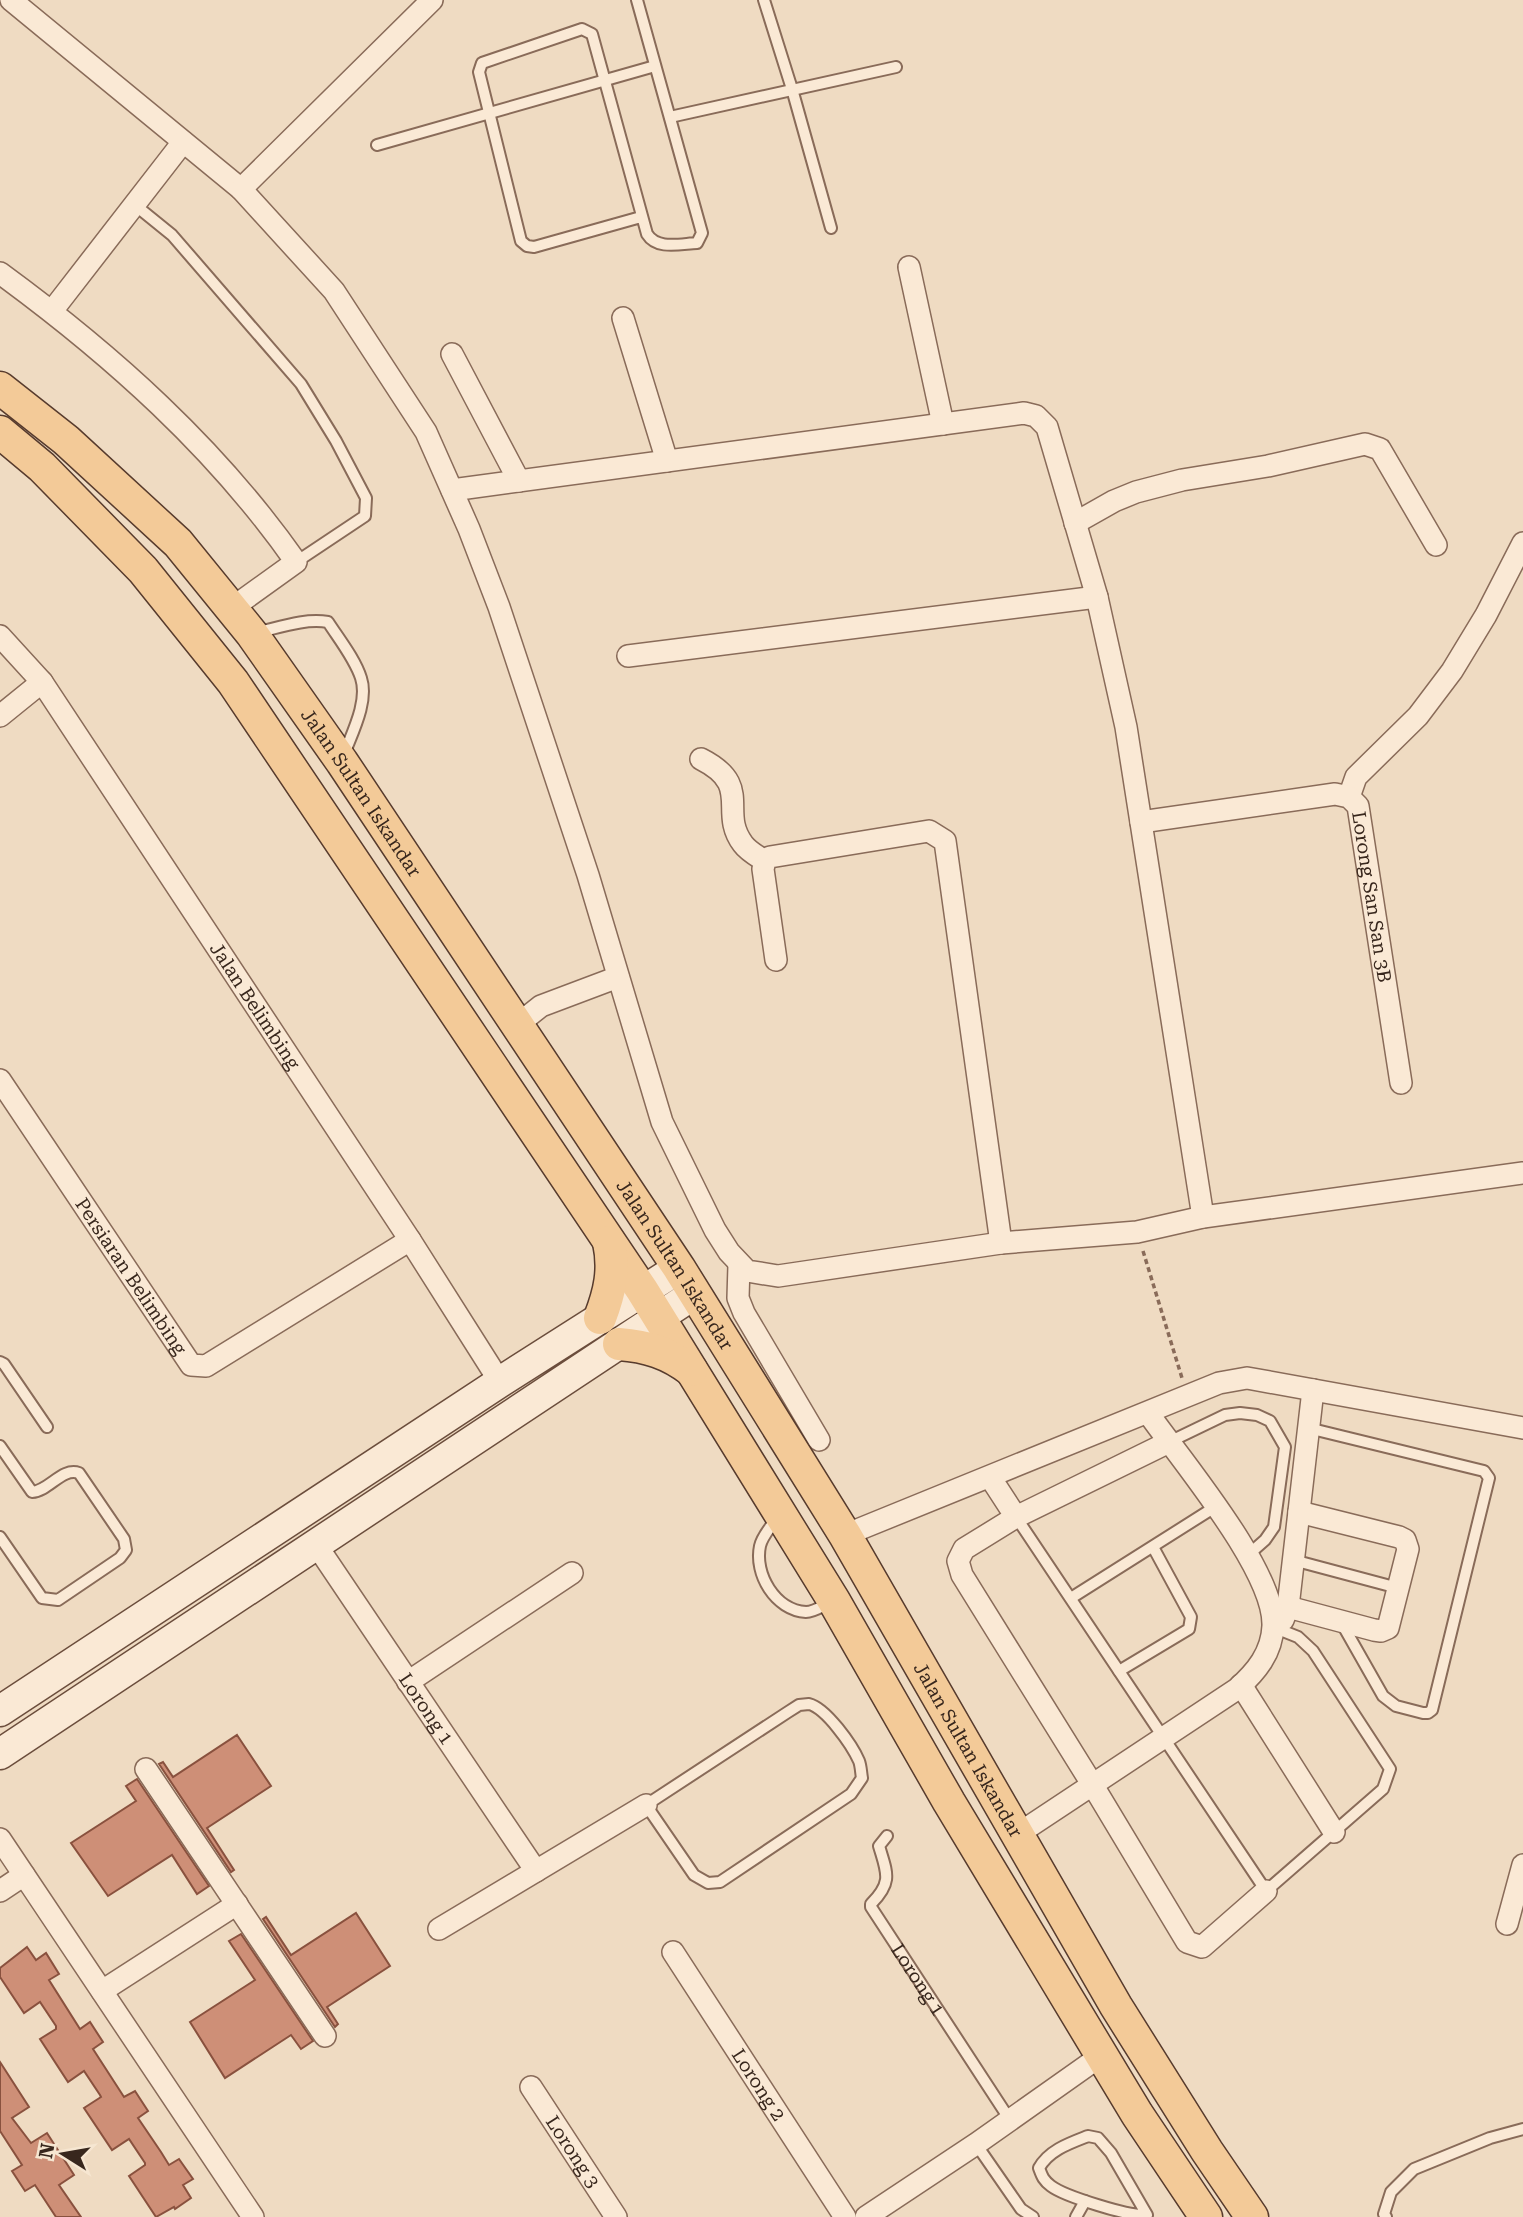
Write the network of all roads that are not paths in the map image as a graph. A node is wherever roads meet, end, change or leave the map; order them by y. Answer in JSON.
{"nodes":[{"id":1,"x":432,"y":0,"type":"edge"},
{"id":2,"x":637,"y":0,"type":"edge"},
{"id":3,"x":764,"y":0,"type":"edge"},
{"id":4,"x":21,"y":3,"type":"edge"},
{"id":5,"x":656,"y":66,"type":"junction"},
{"id":6,"x":896,"y":67,"type":"dead end"},
{"id":7,"x":606,"y":80,"type":"junction"},
{"id":8,"x":792,"y":89,"type":"junction"},
{"id":9,"x":490,"y":114,"type":"junction"},
{"id":10,"x":670,"y":117,"type":"junction"},
{"id":11,"x":183,"y":142,"type":"junction"},
{"id":12,"x":377,"y":145,"type":"dead end"},
{"id":13,"x":241,"y":189,"type":"junction"},
{"id":14,"x":135,"y":205,"type":"junction"},
{"id":15,"x":641,"y":217,"type":"junction"},
{"id":16,"x":831,"y":228,"type":"dead end"},
{"id":17,"x":909,"y":267,"type":"dead end"},
{"id":18,"x":0,"y":273,"type":"edge"},
{"id":19,"x":52,"y":311,"type":"junction"},
{"id":20,"x":623,"y":318,"type":"dead end"},
{"id":21,"x":452,"y":355,"type":"dead end"},
{"id":22,"x":0,"y":388,"type":"edge"},
{"id":23,"x":943,"y":424,"type":"junction"},
{"id":24,"x":0,"y":432,"type":"edge"},
{"id":25,"x":667,"y":461,"type":"junction"},
{"id":26,"x":519,"y":481,"type":"junction"},
{"id":27,"x":452,"y":490,"type":"junction"},
{"id":28,"x":1076,"y":523,"type":"junction"},
{"id":29,"x":1523,"y":542,"type":"edge"},
{"id":30,"x":1436,"y":545,"type":"dead end"},
{"id":31,"x":296,"y":562,"type":"junction"},
{"id":32,"x":1097,"y":597,"type":"junction"},
{"id":33,"x":232,"y":608,"type":"junction"},
{"id":34,"x":252,"y":634,"type":"junction"},
{"id":35,"x":0,"y":636,"type":"edge"},
{"id":36,"x":628,"y":656,"type":"dead end"},
{"id":37,"x":42,"y":682,"type":"junction"},
{"id":38,"x":0,"y":716,"type":"edge"},
{"id":39,"x":701,"y":759,"type":"dead end"},
{"id":40,"x":342,"y":762,"type":"junction"},
{"id":41,"x":1349,"y":797,"type":"junction"},
{"id":42,"x":1141,"y":822,"type":"junction"},
{"id":43,"x":765,"y":861,"type":"junction"},
{"id":44,"x":776,"y":960,"type":"dead end"},
{"id":45,"x":618,"y":977,"type":"junction"},
{"id":46,"x":517,"y":1025,"type":"junction"},
{"id":47,"x":0,"y":1080,"type":"edge"},
{"id":48,"x":1401,"y":1083,"type":"dead end"},
{"id":49,"x":1523,"y":1173,"type":"edge"},
{"id":50,"x":1203,"y":1217,"type":"junction"},
{"id":51,"x":608,"y":1239,"type":"junction"},
{"id":52,"x":410,"y":1240,"type":"junction"},
{"id":53,"x":1001,"y":1242,"type":"junction"},
{"id":54,"x":740,"y":1265,"type":"junction"},
{"id":55,"x":686,"y":1281,"type":"junction"},
{"id":56,"x":642,"y":1290,"type":"junction"},
{"id":57,"x":659,"y":1317,"type":"junction"},
{"id":58,"x":600,"y":1318,"type":"junction"},
{"id":59,"x":619,"y":1344,"type":"junction"},
{"id":60,"x":0,"y":1362,"type":"edge"},
{"id":61,"x":695,"y":1373,"type":"junction"},
{"id":62,"x":500,"y":1382,"type":"junction"},
{"id":63,"x":1313,"y":1390,"type":"junction"},
{"id":64,"x":1148,"y":1413,"type":"junction"},
{"id":65,"x":47,"y":1427,"type":"dead end"},
{"id":66,"x":1308,"y":1428,"type":"junction"},
{"id":67,"x":1523,"y":1428,"type":"edge"},
{"id":68,"x":819,"y":1440,"type":"dead end"},
{"id":69,"x":1169,"y":1442,"type":"junction"},
{"id":70,"x":0,"y":1446,"type":"edge"},
{"id":71,"x":4,"y":1458,"type":"edge"},
{"id":72,"x":990,"y":1477,"type":"junction"},
{"id":73,"x":1215,"y":1507,"type":"junction"},
{"id":74,"x":1299,"y":1512,"type":"junction"},
{"id":75,"x":780,"y":1513,"type":"junction"},
{"id":76,"x":1016,"y":1517,"type":"junction"},
{"id":77,"x":845,"y":1535,"type":"junction"},
{"id":78,"x":0,"y":1537,"type":"edge"},
{"id":79,"x":317,"y":1546,"type":"junction"},
{"id":80,"x":1153,"y":1547,"type":"junction"},
{"id":81,"x":1248,"y":1555,"type":"junction"},
{"id":82,"x":1293,"y":1560,"type":"junction"},
{"id":83,"x":572,"y":1573,"type":"dead end"},
{"id":84,"x":1398,"y":1588,"type":"junction"},
{"id":85,"x":1071,"y":1598,"type":"junction"},
{"id":86,"x":834,"y":1601,"type":"junction"},
{"id":87,"x":1287,"y":1607,"type":"junction"},
{"id":88,"x":1340,"y":1621,"type":"junction"},
{"id":89,"x":1273,"y":1628,"type":"junction"},
{"id":90,"x":1119,"y":1671,"type":"junction"},
{"id":91,"x":408,"y":1682,"type":"junction"},
{"id":92,"x":1241,"y":1685,"type":"junction"},
{"id":93,"x":0,"y":1711,"type":"edge"},
{"id":94,"x":1163,"y":1736,"type":"junction"},
{"id":95,"x":0,"y":1754,"type":"edge"},
{"id":96,"x":146,"y":1769,"type":"dead end"},
{"id":97,"x":1092,"y":1784,"type":"junction"},
{"id":98,"x":646,"y":1805,"type":"junction"},
{"id":99,"x":1334,"y":1832,"type":"junction"},
{"id":100,"x":1018,"y":1834,"type":"junction"},
{"id":101,"x":887,"y":1836,"type":"dead end"},
{"id":102,"x":0,"y":1839,"type":"edge"},
{"id":103,"x":1523,"y":1865,"type":"edge"},
{"id":104,"x":536,"y":1871,"type":"junction"},
{"id":105,"x":24,"y":1875,"type":"junction"},
{"id":106,"x":0,"y":1891,"type":"edge"},
{"id":107,"x":1266,"y":1892,"type":"junction"},
{"id":108,"x":236,"y":1904,"type":"junction"},
{"id":109,"x":1507,"y":1924,"type":"dead end"},
{"id":110,"x":439,"y":1929,"type":"dead end"},
{"id":111,"x":673,"y":1952,"type":"dead end"},
{"id":112,"x":102,"y":1991,"type":"junction"},
{"id":113,"x":325,"y":2036,"type":"dead end"},
{"id":114,"x":1102,"y":2055,"type":"junction"},
{"id":115,"x":531,"y":2087,"type":"dead end"},
{"id":116,"x":1010,"y":2120,"type":"junction"},
{"id":117,"x":1523,"y":2129,"type":"edge"},
{"id":118,"x":976,"y":2144,"type":"junction"},
{"id":119,"x":1086,"y":2201,"type":"junction"},
{"id":120,"x":1019,"y":2213,"type":"edge"},
{"id":121,"x":1148,"y":2216,"type":"edge"},
{"id":122,"x":253,"y":2217,"type":"edge"},
{"id":123,"x":616,"y":2217,"type":"edge"},
{"id":124,"x":845,"y":2217,"type":"edge"},
{"id":125,"x":866,"y":2217,"type":"edge"},
{"id":126,"x":1033,"y":2217,"type":"edge"},
{"id":127,"x":1076,"y":2217,"type":"edge"},
{"id":128,"x":1206,"y":2217,"type":"edge"},
{"id":129,"x":1252,"y":2217,"type":"edge"},
{"id":130,"x":1386,"y":2217,"type":"edge"}],
"edges":[{"from":1,"to":13,"type":"street"},
{"from":2,"to":5,"type":"lane"},
{"from":3,"to":8,"type":"lane"},
{"from":4,"to":11,"type":"street"},
{"from":5,"to":7,"type":"lane"},
{"from":5,"to":10,"type":"lane"},
{"from":6,"to":8,"type":"lane"},
{"from":7,"to":9,"type":"lane"},
{"from":7,"to":9,"type":"lane"},
{"from":7,"to":15,"type":"lane"},
{"from":8,"to":10,"type":"lane"},
{"from":8,"to":16,"type":"lane"},
{"from":9,"to":12,"type":"lane"},
{"from":9,"to":15,"type":"lane"},
{"from":10,"to":15,"type":"lane"},
{"from":11,"to":13,"type":"street"},
{"from":11,"to":14,"type":"street"},
{"from":13,"to":27,"type":"street"},
{"from":14,"to":19,"type":"street"},
{"from":14,"to":31,"type":"lane"},
{"from":17,"to":23,"type":"street"},
{"from":18,"to":19,"type":"street"},
{"from":19,"to":31,"type":"street"},
{"from":20,"to":25,"type":"street"},
{"from":21,"to":26,"type":"street"},
{"from":22,"to":33,"type":"main road","name":"Jalan Sultan Iskandar"},
{"from":23,"to":25,"type":"street"},
{"from":23,"to":28,"type":"street"},
{"from":24,"to":51,"type":"main road"},
{"from":25,"to":26,"type":"street"},
{"from":26,"to":27,"type":"street"},
{"from":27,"to":45,"type":"street"},
{"from":28,"to":30,"type":"street"},
{"from":28,"to":32,"type":"street"},
{"from":29,"to":41,"type":"street"},
{"from":31,"to":33,"type":"street"},
{"from":32,"to":36,"type":"street"},
{"from":32,"to":42,"type":"street"},
{"from":33,"to":34,"type":"main road","name":"Jalan Sultan Iskandar"},
{"from":34,"to":40,"type":"main road","name":"Jalan Sultan Iskandar"},
{"from":34,"to":40,"type":"lane"},
{"from":35,"to":37,"type":"street","name":"Jalan Belimbing"},
{"from":37,"to":38,"type":"street"},
{"from":37,"to":52,"type":"street","name":"Jalan Belimbing"},
{"from":39,"to":43,"type":"street"},
{"from":40,"to":46,"type":"main road","name":"Jalan Sultan Iskandar"},
{"from":41,"to":42,"type":"street","name":"Lorong San San 3B"},
{"from":41,"to":48,"type":"street","name":"Lorong San San 3B"},
{"from":42,"to":50,"type":"street"},
{"from":43,"to":44,"type":"street"},
{"from":43,"to":53,"type":"street"},
{"from":45,"to":46,"type":"street"},
{"from":45,"to":54,"type":"street"},
{"from":46,"to":55,"type":"main road","name":"Jalan Sultan Iskandar"},
{"from":47,"to":52,"type":"street","name":"Persiaran Belimbing"},
{"from":49,"to":50,"type":"street"},
{"from":50,"to":53,"type":"street"},
{"from":51,"to":56,"type":"main road"},
{"from":51,"to":58,"type":"main road"},
{"from":52,"to":62,"type":"street","name":"Jalan Belimbing"},
{"from":53,"to":54,"type":"street"},
{"from":54,"to":68,"type":"street"},
{"from":55,"to":56,"type":"street"},
{"from":55,"to":57,"type":"street"},
{"from":55,"to":77,"type":"main road","name":"Jalan Sultan Iskandar"},
{"from":56,"to":57,"type":"main road"},
{"from":56,"to":58,"type":"street"},
{"from":57,"to":59,"type":"street"},
{"from":57,"to":61,"type":"main road"},
{"from":58,"to":62,"type":"street"},
{"from":59,"to":61,"type":"main road"},
{"from":59,"to":79,"type":"street"},
{"from":60,"to":65,"type":"lane"},
{"from":61,"to":75,"type":"main road"},
{"from":62,"to":93,"type":"street"},
{"from":63,"to":64,"type":"street"},
{"from":63,"to":66,"type":"street"},
{"from":63,"to":67,"type":"street"},
{"from":64,"to":69,"type":"street"},
{"from":64,"to":72,"type":"street"},
{"from":66,"to":74,"type":"street"},
{"from":66,"to":88,"type":"lane"},
{"from":69,"to":73,"type":"street"},
{"from":69,"to":76,"type":"street"},
{"from":69,"to":81,"type":"lane"},
{"from":70,"to":71,"type":"lane"},
{"from":71,"to":78,"type":"lane"},
{"from":72,"to":76,"type":"street"},
{"from":72,"to":77,"type":"street"},
{"from":73,"to":80,"type":"lane"},
{"from":73,"to":81,"type":"street"},
{"from":74,"to":82,"type":"street"},
{"from":74,"to":84,"type":"street"},
{"from":75,"to":86,"type":"main road"},
{"from":75,"to":86,"type":"lane"},
{"from":76,"to":85,"type":"lane"},
{"from":76,"to":97,"type":"street"},
{"from":77,"to":100,"type":"main road","name":"Jalan Sultan Iskandar"},
{"from":79,"to":91,"type":"street","name":"Lorong 1"},
{"from":79,"to":95,"type":"street"},
{"from":80,"to":85,"type":"lane"},
{"from":80,"to":90,"type":"lane"},
{"from":81,"to":89,"type":"street"},
{"from":82,"to":84,"type":"lane"},
{"from":82,"to":87,"type":"street"},
{"from":83,"to":91,"type":"street"},
{"from":84,"to":88,"type":"street"},
{"from":85,"to":90,"type":"lane"},
{"from":86,"to":114,"type":"main road"},
{"from":87,"to":88,"type":"street"},
{"from":87,"to":89,"type":"street"},
{"from":89,"to":92,"type":"street"},
{"from":89,"to":99,"type":"lane"},
{"from":90,"to":94,"type":"lane"},
{"from":91,"to":104,"type":"street","name":"Lorong 1"},
{"from":92,"to":94,"type":"street"},
{"from":92,"to":99,"type":"street"},
{"from":94,"to":97,"type":"street"},
{"from":94,"to":107,"type":"lane"},
{"from":96,"to":108,"type":"street"},
{"from":97,"to":100,"type":"street"},
{"from":97,"to":107,"type":"street"},
{"from":98,"to":98,"type":"lane"},
{"from":98,"to":104,"type":"street"},
{"from":99,"to":107,"type":"lane"},
{"from":100,"to":129,"type":"main road","name":"Jalan Sultan Iskandar"},
{"from":101,"to":116,"type":"lane","name":"Lorong 1"},
{"from":102,"to":105,"type":"street"},
{"from":103,"to":109,"type":"street"},
{"from":104,"to":110,"type":"street"},
{"from":105,"to":106,"type":"street"},
{"from":105,"to":112,"type":"street"},
{"from":108,"to":112,"type":"street"},
{"from":108,"to":113,"type":"street"},
{"from":111,"to":124,"type":"street","name":"Lorong 2"},
{"from":112,"to":122,"type":"street"},
{"from":114,"to":116,"type":"street"},
{"from":114,"to":128,"type":"main road"},
{"from":115,"to":123,"type":"street","name":"Lorong 3"},
{"from":116,"to":118,"type":"street"},
{"from":117,"to":130,"type":"lane"},
{"from":118,"to":120,"type":"lane"},
{"from":118,"to":125,"type":"street"},
{"from":119,"to":121,"type":"lane"},
{"from":119,"to":121,"type":"lane"},
{"from":119,"to":127,"type":"lane"},
{"from":120,"to":126,"type":"lane"}]}
